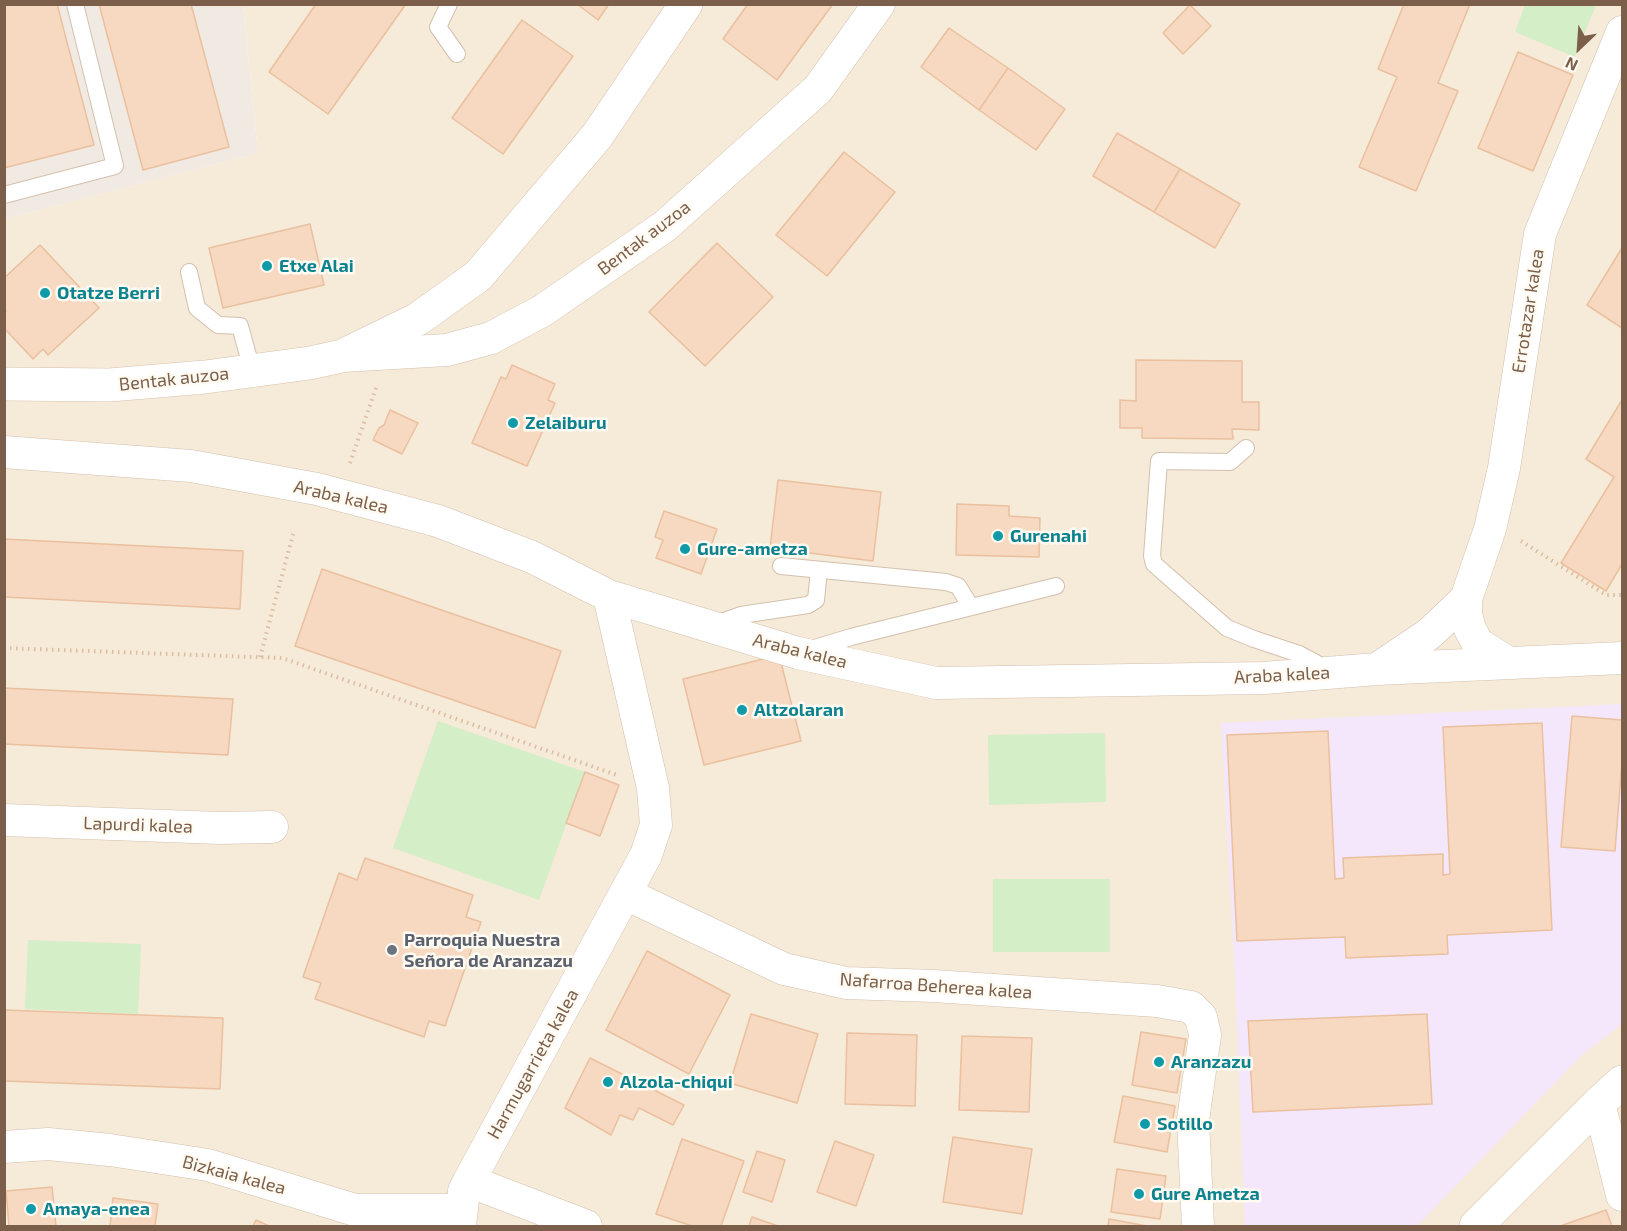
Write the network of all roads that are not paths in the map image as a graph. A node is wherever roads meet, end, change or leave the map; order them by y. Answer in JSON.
{"nodes":[{"id":1,"x":75,"y":4,"type":"edge"},
{"id":2,"x":449,"y":4,"type":"edge"},
{"id":3,"x":686,"y":4,"type":"edge"},
{"id":4,"x":879,"y":4,"type":"edge"},
{"id":5,"x":1623,"y":32,"type":"edge"},
{"id":6,"x":457,"y":54,"type":"dead end"},
{"id":7,"x":4,"y":195,"type":"edge"},
{"id":8,"x":189,"y":272,"type":"dead end"},
{"id":9,"x":342,"y":356,"type":"junction"},
{"id":10,"x":252,"y":370,"type":"junction"},
{"id":11,"x":4,"y":384,"type":"edge"},
{"id":12,"x":1246,"y":448,"type":"dead end"},
{"id":13,"x":4,"y":452,"type":"edge"},
{"id":14,"x":781,"y":566,"type":"dead end"},
{"id":15,"x":819,"y":570,"type":"junction"},
{"id":16,"x":1056,"y":586,"type":"dead end"},
{"id":17,"x":609,"y":596,"type":"junction"},
{"id":18,"x":1466,"y":599,"type":"junction"},
{"id":19,"x":971,"y":607,"type":"junction"},
{"id":20,"x":709,"y":626,"type":"junction"},
{"id":21,"x":798,"y":653,"type":"junction"},
{"id":22,"x":1623,"y":658,"type":"edge"},
{"id":23,"x":1509,"y":663,"type":"junction"},
{"id":24,"x":1377,"y":669,"type":"junction"},
{"id":25,"x":1334,"y":673,"type":"junction"},
{"id":26,"x":4,"y":820,"type":"edge"},
{"id":27,"x":272,"y":828,"type":"dead end"},
{"id":28,"x":626,"y":894,"type":"junction"},
{"id":29,"x":1611,"y":1093,"type":"edge"},
{"id":30,"x":1616,"y":1141,"type":"edge"},
{"id":31,"x":4,"y":1147,"type":"edge"},
{"id":32,"x":1623,"y":1195,"type":"edge"},
{"id":33,"x":463,"y":1206,"type":"edge"},
{"id":34,"x":586,"y":1227,"type":"edge"},
{"id":35,"x":1198,"y":1227,"type":"edge"},
{"id":36,"x":1476,"y":1227,"type":"edge"}],
"edges":[{"from":1,"to":7,"type":"lane"},
{"from":2,"to":6,"type":"lane"},
{"from":3,"to":9,"type":"street","name":"Bentak auzoa"},
{"from":4,"to":9,"type":"street","name":"Bentak auzoa"},
{"from":5,"to":18,"type":"street","name":"Errotazar kalea"},
{"from":8,"to":10,"type":"lane"},
{"from":9,"to":10,"type":"street","name":"Bentak auzoa"},
{"from":10,"to":11,"type":"street","name":"Bentak auzoa"},
{"from":12,"to":25,"type":"lane"},
{"from":13,"to":17,"type":"street","name":"Araba kalea"},
{"from":14,"to":15,"type":"lane"},
{"from":15,"to":19,"type":"lane"},
{"from":15,"to":20,"type":"lane"},
{"from":16,"to":19,"type":"lane"},
{"from":17,"to":20,"type":"street","name":"Araba kalea"},
{"from":17,"to":28,"type":"street","name":"Harmugarrieta kalea"},
{"from":18,"to":23,"type":"street","name":"Errotazar kalea"},
{"from":18,"to":24,"type":"street","name":"Errotazar kalea"},
{"from":19,"to":21,"type":"lane"},
{"from":20,"to":21,"type":"street","name":"Araba kalea"},
{"from":21,"to":25,"type":"street","name":"Araba kalea"},
{"from":22,"to":23,"type":"street","name":"Araba kalea"},
{"from":23,"to":24,"type":"street","name":"Araba kalea"},
{"from":24,"to":25,"type":"street","name":"Araba kalea"},
{"from":26,"to":27,"type":"street","name":"Lapurdi kalea"},
{"from":28,"to":33,"type":"street","name":"Harmugarrieta kalea"},
{"from":28,"to":35,"type":"street","name":"Nafarroa Beherea kalea"},
{"from":29,"to":30,"type":"street"},
{"from":29,"to":36,"type":"street"},
{"from":30,"to":32,"type":"street"},
{"from":31,"to":33,"type":"street","name":"Bizkaia kalea"},
{"from":33,"to":34,"type":"street","name":"Bizkaia kalea"}]}
